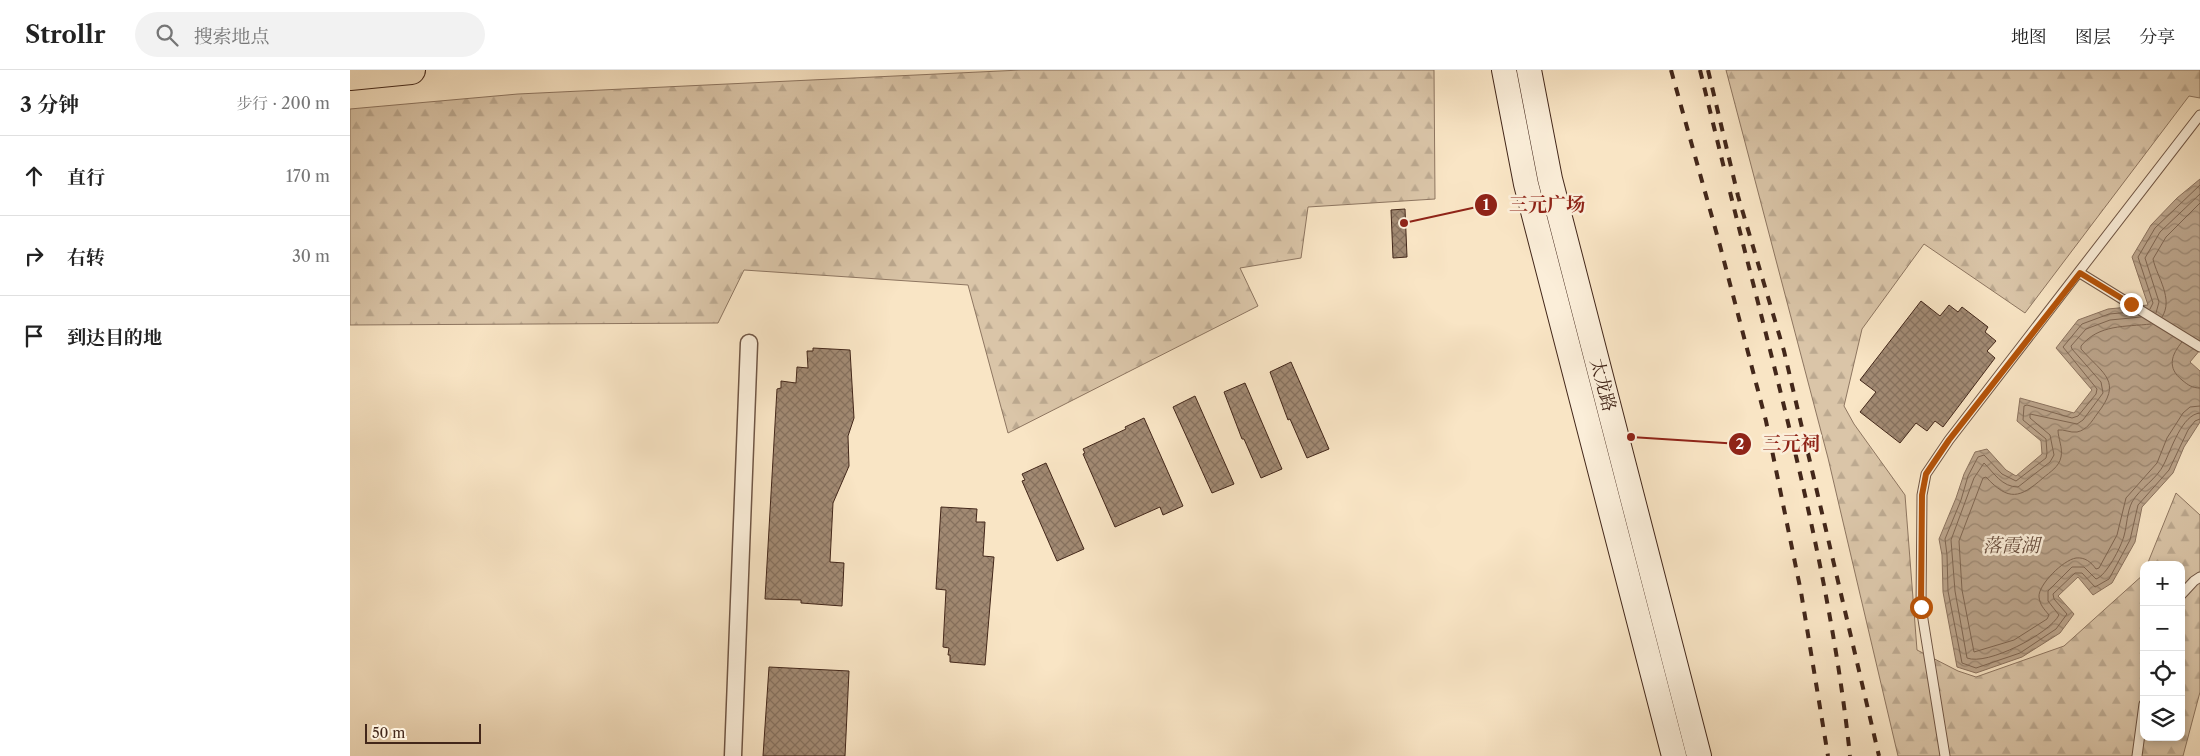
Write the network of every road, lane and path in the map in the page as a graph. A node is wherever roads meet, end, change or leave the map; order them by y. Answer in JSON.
{"nodes":[{"id":1,"x":411,"y":70,"type":"edge"},
{"id":2,"x":1504,"y":70,"type":"edge"},
{"id":3,"x":1529,"y":70,"type":"edge"},
{"id":4,"x":350,"y":76,"type":"edge"},
{"id":5,"x":2200,"y":115,"type":"edge"},
{"id":6,"x":2080,"y":273,"type":"junction"},
{"id":7,"x":749,"y":343,"type":"dead end"},
{"id":8,"x":2200,"y":347,"type":"edge"},
{"id":9,"x":2200,"y":577,"type":"edge"},
{"id":10,"x":2185,"y":591,"type":"edge"},
{"id":11,"x":2140,"y":734,"type":"edge"},
{"id":12,"x":733,"y":756,"type":"edge"},
{"id":13,"x":1674,"y":756,"type":"edge"},
{"id":14,"x":1699,"y":756,"type":"edge"},
{"id":15,"x":1945,"y":756,"type":"edge"},
{"id":16,"x":2137,"y":756,"type":"edge"}],
"edges":[{"from":1,"to":4,"type":"highway"},
{"from":2,"to":13,"type":"main road","name":"太龙路"},
{"from":3,"to":14,"type":"main road","name":"太龙路"},
{"from":5,"to":6,"type":"lane"},
{"from":6,"to":8,"type":"lane"},
{"from":6,"to":15,"type":"lane"},
{"from":7,"to":12,"type":"street"},
{"from":9,"to":10,"type":"lane"},
{"from":11,"to":16,"type":"lane"}]}
